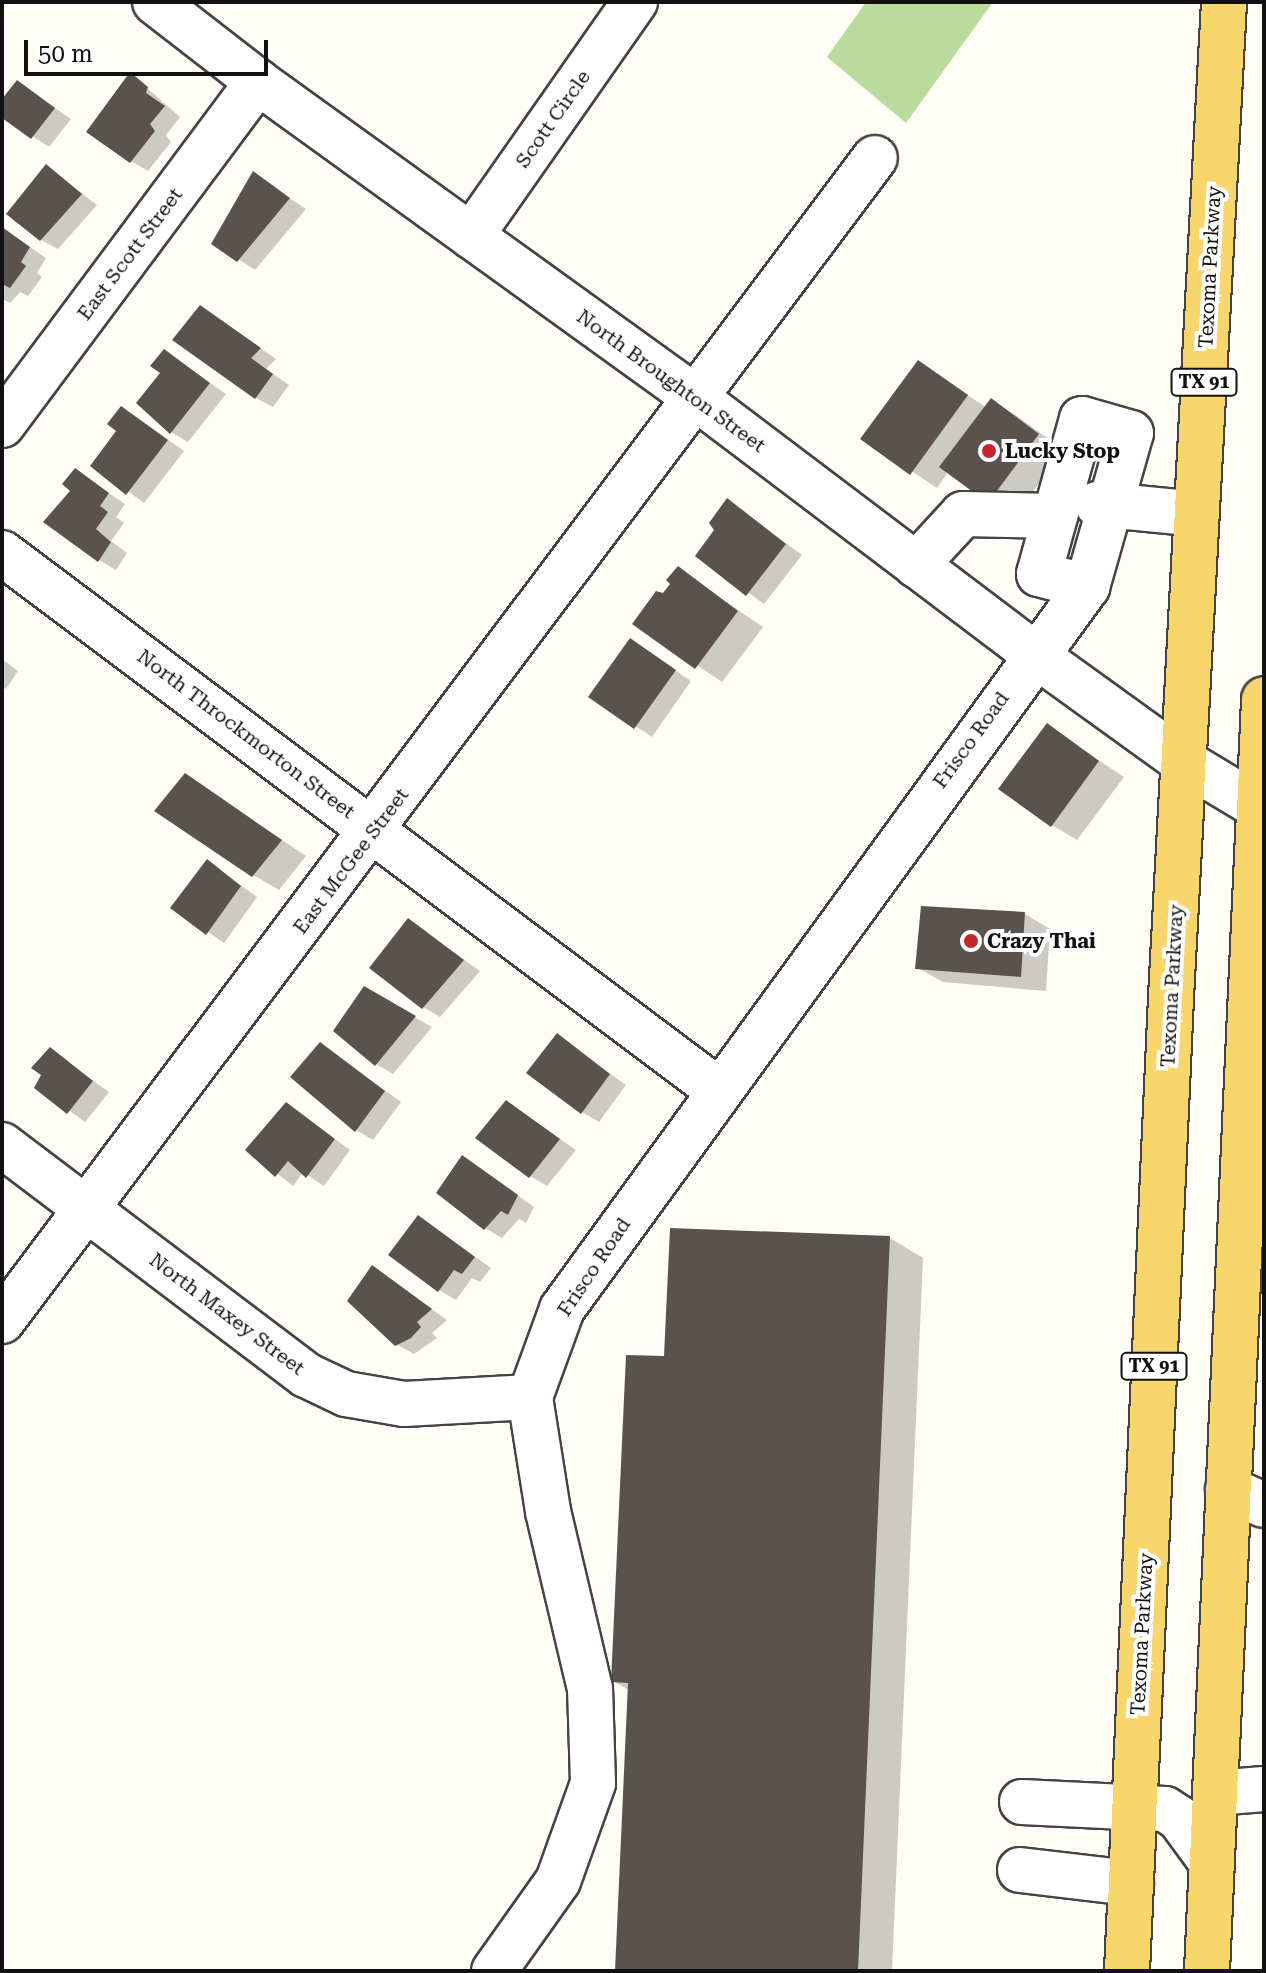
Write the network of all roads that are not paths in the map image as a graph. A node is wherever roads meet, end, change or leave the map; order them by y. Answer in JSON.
{"nodes":[{"id":1,"x":155,"y":2,"type":"edge"},
{"id":2,"x":635,"y":2,"type":"edge"},
{"id":3,"x":1224,"y":2,"type":"edge"},
{"id":4,"x":258,"y":82,"type":"junction"},
{"id":5,"x":875,"y":158,"type":"dead end"},
{"id":6,"x":471,"y":236,"type":"junction"},
{"id":7,"x":696,"y":398,"type":"junction"},
{"id":8,"x":2,"y":425,"type":"edge"},
{"id":9,"x":1082,"y":510,"type":"junction"},
{"id":10,"x":1197,"y":514,"type":"junction"},
{"id":11,"x":2,"y":553,"type":"edge"},
{"id":12,"x":916,"y":565,"type":"junction"},
{"id":13,"x":1034,"y":654,"type":"junction"},
{"id":14,"x":1264,"y":699,"type":"edge"},
{"id":15,"x":1184,"y":762,"type":"junction"},
{"id":16,"x":1262,"y":808,"type":"edge"},
{"id":17,"x":376,"y":830,"type":"junction"},
{"id":18,"x":1258,"y":965,"type":"edge"},
{"id":19,"x":718,"y":1090,"type":"junction"},
{"id":20,"x":2,"y":1145,"type":"edge"},
{"id":21,"x":84,"y":1206,"type":"junction"},
{"id":22,"x":2,"y":1321,"type":"edge"},
{"id":23,"x":530,"y":1397,"type":"junction"},
{"id":24,"x":1246,"y":1497,"type":"edge"},
{"id":25,"x":1264,"y":1789,"type":"edge"},
{"id":26,"x":1215,"y":1793,"type":"junction"},
{"id":27,"x":1022,"y":1802,"type":"dead end"},
{"id":28,"x":1135,"y":1804,"type":"junction"},
{"id":29,"x":1212,"y":1863,"type":"junction"},
{"id":30,"x":1020,"y":1870,"type":"dead end"},
{"id":31,"x":1131,"y":1883,"type":"junction"},
{"id":32,"x":494,"y":1971,"type":"edge"},
{"id":33,"x":1127,"y":1971,"type":"edge"},
{"id":34,"x":1207,"y":1971,"type":"edge"}],
"edges":[{"from":1,"to":4,"type":"street","name":"North Broughton Street"},
{"from":2,"to":6,"type":"street","name":"Scott Circle"},
{"from":3,"to":10,"type":"main road","name":"Texoma Parkway","number":"TX 91"},
{"from":4,"to":6,"type":"street","name":"North Broughton Street"},
{"from":4,"to":8,"type":"street","name":"East Scott Street"},
{"from":5,"to":7,"type":"street","name":"East McGee Street"},
{"from":6,"to":7,"type":"street","name":"North Broughton Street"},
{"from":7,"to":12,"type":"street","name":"North Broughton Street"},
{"from":7,"to":17,"type":"street","name":"East McGee Street"},
{"from":9,"to":10,"type":"street"},
{"from":9,"to":12,"type":"street"},
{"from":9,"to":13,"type":"street","name":"Frisco Road"},
{"from":10,"to":15,"type":"main road","name":"Texoma Parkway","number":"TX 91"},
{"from":11,"to":17,"type":"street","name":"North Throckmorton Street"},
{"from":12,"to":13,"type":"street","name":"North Broughton Street"},
{"from":13,"to":15,"type":"street","name":"North Broughton Street"},
{"from":13,"to":19,"type":"street","name":"Frisco Road"},
{"from":14,"to":16,"type":"main road"},
{"from":15,"to":16,"type":"street","name":"North Broughton Street"},
{"from":15,"to":28,"type":"main road","name":"Texoma Parkway","number":"TX 91"},
{"from":16,"to":18,"type":"main road"},
{"from":17,"to":19,"type":"street","name":"North Throckmorton Street"},
{"from":17,"to":21,"type":"street","name":"East McGee Street"},
{"from":18,"to":24,"type":"main road"},
{"from":19,"to":23,"type":"street","name":"Frisco Road"},
{"from":20,"to":21,"type":"street","name":"North Maxey Street"},
{"from":21,"to":22,"type":"street","name":"East McGee Street"},
{"from":21,"to":23,"type":"street","name":"North Maxey Street"},
{"from":23,"to":32,"type":"street","name":"Frisco Road"},
{"from":24,"to":26,"type":"main road"},
{"from":25,"to":26,"type":"street"},
{"from":26,"to":29,"type":"main road"},
{"from":27,"to":28,"type":"street"},
{"from":28,"to":29,"type":"street"},
{"from":28,"to":31,"type":"main road","name":"Texoma Parkway","number":"TX 91"},
{"from":29,"to":34,"type":"main road"},
{"from":30,"to":31,"type":"street"},
{"from":31,"to":33,"type":"main road","name":"Texoma Parkway","number":"TX 91"}]}
